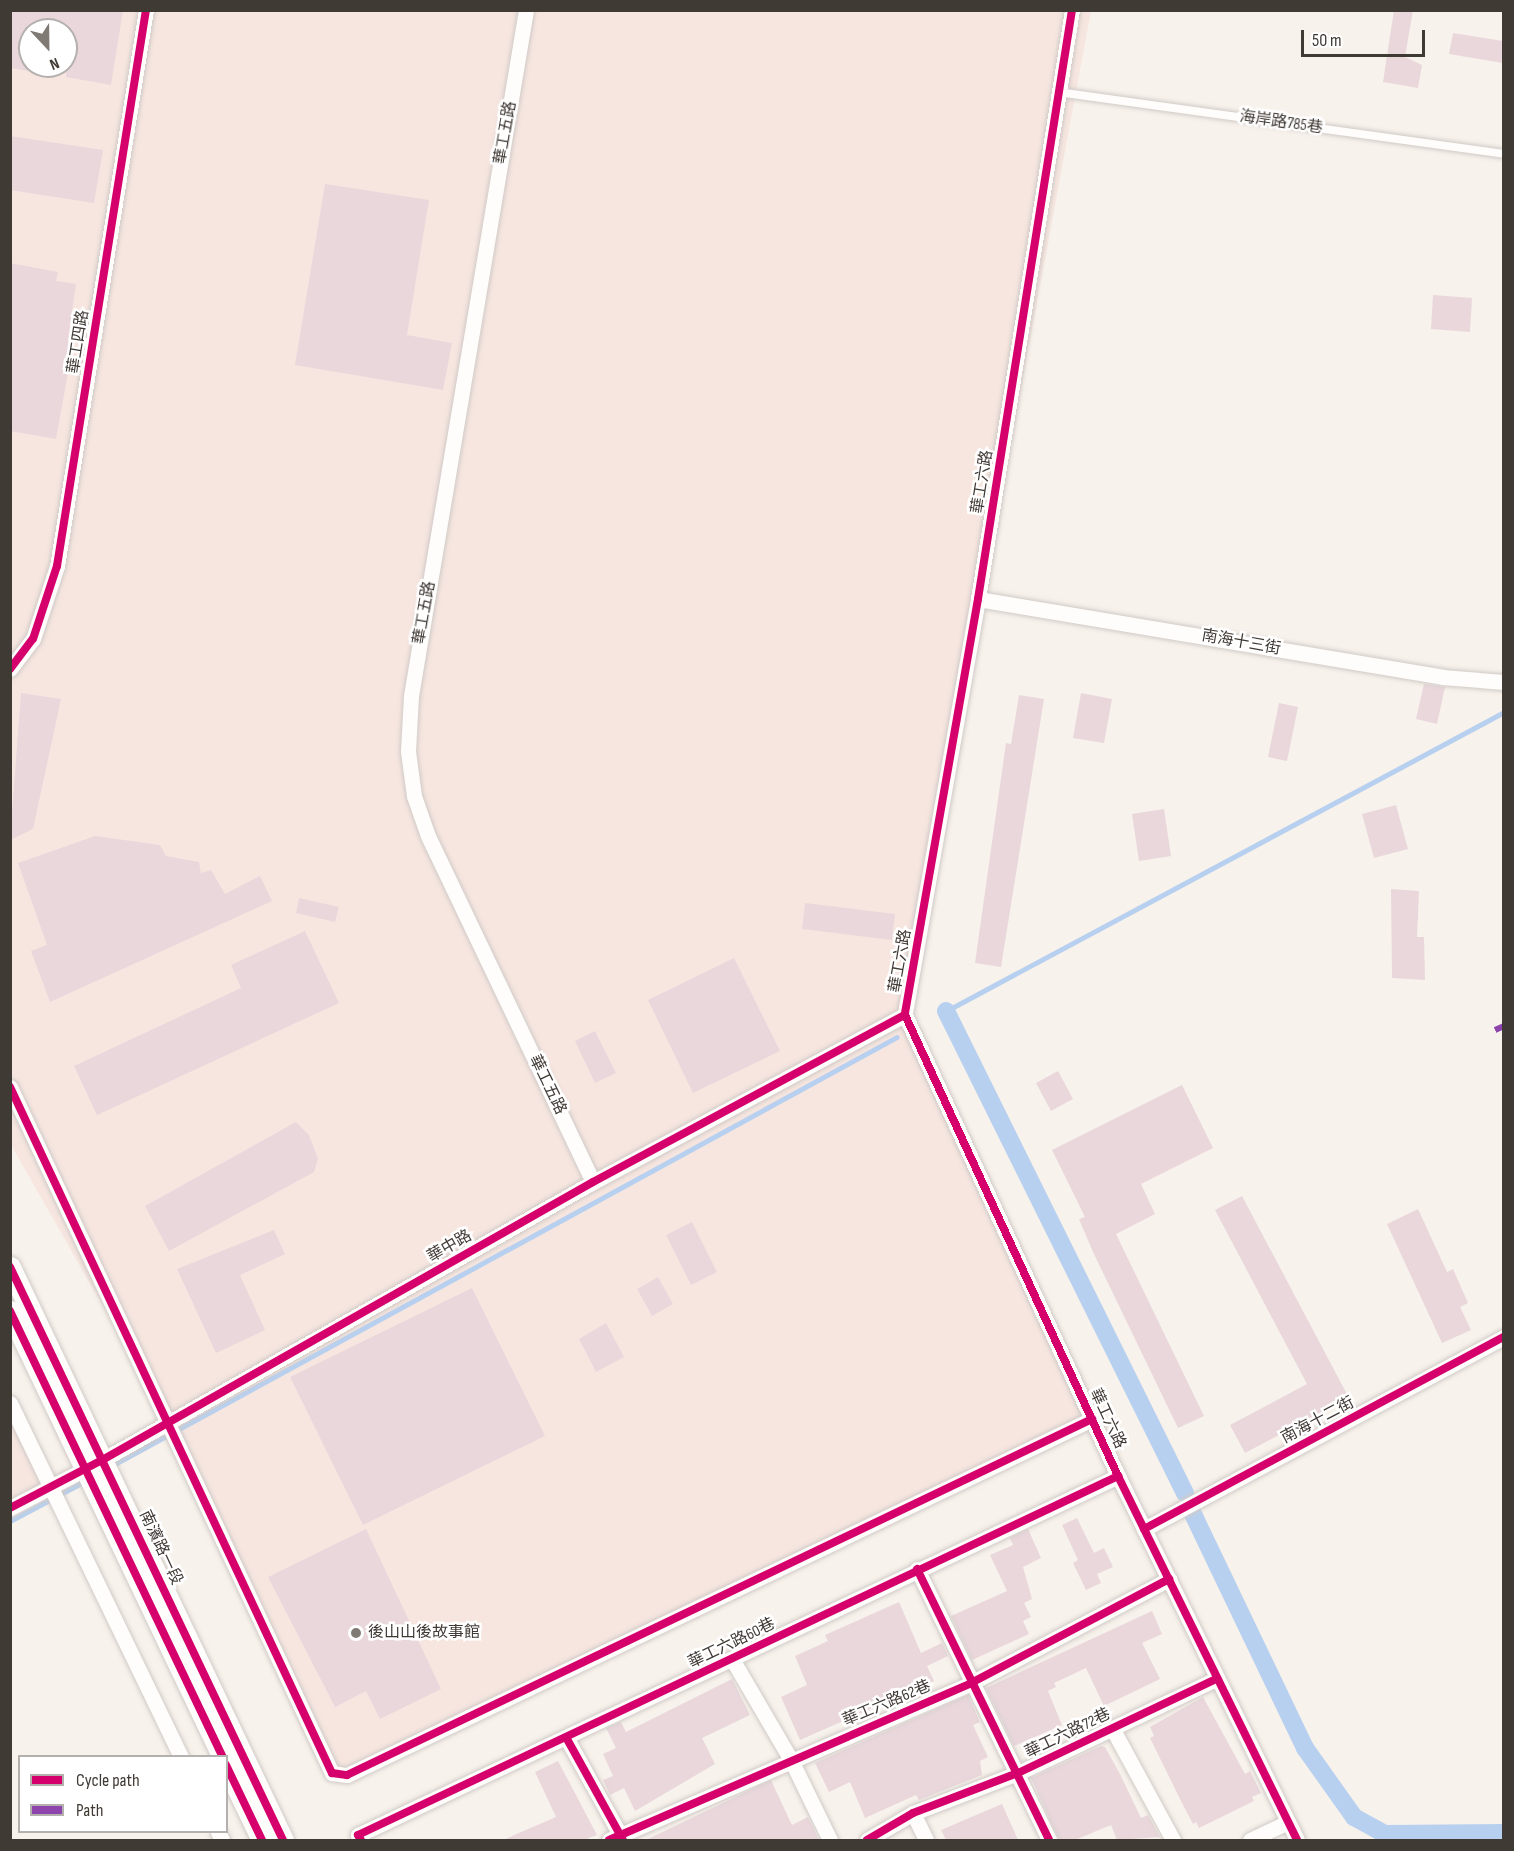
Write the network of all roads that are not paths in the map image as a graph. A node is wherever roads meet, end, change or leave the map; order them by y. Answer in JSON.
{"nodes":[{"id":1,"x":146,"y":10,"type":"edge"},
{"id":2,"x":526,"y":10,"type":"edge"},
{"id":3,"x":1072,"y":10,"type":"edge"},
{"id":4,"x":1058,"y":92,"type":"junction"},
{"id":5,"x":1503,"y":154,"type":"edge"},
{"id":6,"x":978,"y":599,"type":"junction"},
{"id":7,"x":10,"y":669,"type":"edge"},
{"id":8,"x":1503,"y":682,"type":"edge"},
{"id":9,"x":905,"y":1015,"type":"junction"},
{"id":10,"x":10,"y":1087,"type":"edge"},
{"id":11,"x":593,"y":1182,"type":"junction"},
{"id":12,"x":10,"y":1267,"type":"edge"},
{"id":13,"x":10,"y":1311,"type":"edge"},
{"id":14,"x":1503,"y":1337,"type":"edge"},
{"id":15,"x":10,"y":1403,"type":"edge"},
{"id":16,"x":1092,"y":1419,"type":"junction"},
{"id":17,"x":169,"y":1422,"type":"junction"},
{"id":18,"x":95,"y":1464,"type":"junction"},
{"id":19,"x":1118,"y":1476,"type":"junction"},
{"id":20,"x":49,"y":1487,"type":"junction"},
{"id":21,"x":10,"y":1508,"type":"edge"},
{"id":22,"x":1144,"y":1529,"type":"junction"},
{"id":23,"x":917,"y":1569,"type":"junction"},
{"id":24,"x":1169,"y":1579,"type":"junction"},
{"id":25,"x":732,"y":1659,"type":"junction"},
{"id":26,"x":1216,"y":1679,"type":"junction"},
{"id":27,"x":971,"y":1683,"type":"junction"},
{"id":28,"x":1112,"y":1728,"type":"junction"},
{"id":29,"x":567,"y":1739,"type":"junction"},
{"id":30,"x":181,"y":1755,"type":"edge"},
{"id":31,"x":222,"y":1755,"type":"edge"},
{"id":32,"x":791,"y":1760,"type":"junction"},
{"id":33,"x":228,"y":1769,"type":"edge"},
{"id":34,"x":1018,"y":1773,"type":"junction"},
{"id":35,"x":913,"y":1813,"type":"junction"},
{"id":36,"x":1288,"y":1822,"type":"junction"},
{"id":37,"x":359,"y":1838,"type":"edge"},
{"id":38,"x":618,"y":1839,"type":"edge"},
{"id":39,"x":262,"y":1840,"type":"edge"},
{"id":40,"x":283,"y":1840,"type":"edge"},
{"id":41,"x":830,"y":1840,"type":"edge"},
{"id":42,"x":867,"y":1840,"type":"edge"},
{"id":43,"x":926,"y":1840,"type":"edge"},
{"id":44,"x":1049,"y":1840,"type":"edge"},
{"id":45,"x":1173,"y":1840,"type":"edge"},
{"id":46,"x":1250,"y":1840,"type":"edge"},
{"id":47,"x":1297,"y":1840,"type":"edge"}],
"edges":[{"from":1,"to":7,"type":"street","name":"華工四路"},
{"from":2,"to":11,"type":"street","name":"華工五路"},
{"from":3,"to":4,"type":"street","name":"華工六路"},
{"from":4,"to":5,"type":"lane","name":"海岸路785巷"},
{"from":4,"to":6,"type":"street","name":"華工六路"},
{"from":6,"to":8,"type":"street","name":"南海十三街"},
{"from":6,"to":9,"type":"street","name":"華工六路"},
{"from":9,"to":11,"type":"street","name":"華中路"},
{"from":9,"to":16,"type":"street","name":"華工六路"},
{"from":10,"to":17,"type":"street"},
{"from":11,"to":17,"type":"street","name":"華中路"},
{"from":12,"to":18,"type":"main road","name":"南濱路一段"},
{"from":13,"to":18,"type":"main road","name":"南濱路一段"},
{"from":14,"to":22,"type":"street","name":"南海十二街"},
{"from":15,"to":20,"type":"street"},
{"from":16,"to":17,"type":"street"},
{"from":16,"to":19,"type":"street","name":"華工六路"},
{"from":17,"to":18,"type":"street","name":"華中路"},
{"from":18,"to":20,"type":"street","name":"華中路"},
{"from":18,"to":31,"type":"main road","name":"南濱路一段"},
{"from":18,"to":40,"type":"main road","name":"南濱路一段"},
{"from":19,"to":22,"type":"street","name":"華工六路"},
{"from":19,"to":23,"type":"street","name":"華工六路60巷"},
{"from":20,"to":21,"type":"street","name":"華中路"},
{"from":20,"to":30,"type":"street"},
{"from":22,"to":24,"type":"street","name":"華工六路"},
{"from":23,"to":25,"type":"street","name":"華工六路60巷"},
{"from":23,"to":27,"type":"street"},
{"from":24,"to":26,"type":"street","name":"華工六路"},
{"from":24,"to":27,"type":"street","name":"華工六路62巷"},
{"from":25,"to":29,"type":"street","name":"華工六路60巷"},
{"from":25,"to":32,"type":"street"},
{"from":26,"to":28,"type":"street","name":"華工六路72巷"},
{"from":26,"to":36,"type":"street","name":"華工六路"},
{"from":27,"to":32,"type":"street","name":"華工六路62巷"},
{"from":27,"to":34,"type":"street"},
{"from":28,"to":34,"type":"street","name":"華工六路72巷"},
{"from":28,"to":45,"type":"street"},
{"from":29,"to":37,"type":"street","name":"華工六路60巷"},
{"from":29,"to":38,"type":"street"},
{"from":32,"to":38,"type":"street","name":"華工六路62巷"},
{"from":32,"to":41,"type":"street"},
{"from":33,"to":39,"type":"main road"},
{"from":34,"to":35,"type":"street","name":"華工六路72巷"},
{"from":34,"to":44,"type":"street"},
{"from":35,"to":42,"type":"street","name":"華工六路72巷"},
{"from":35,"to":43,"type":"street"},
{"from":36,"to":46,"type":"street"},
{"from":36,"to":47,"type":"street","name":"華工六路"}]}
